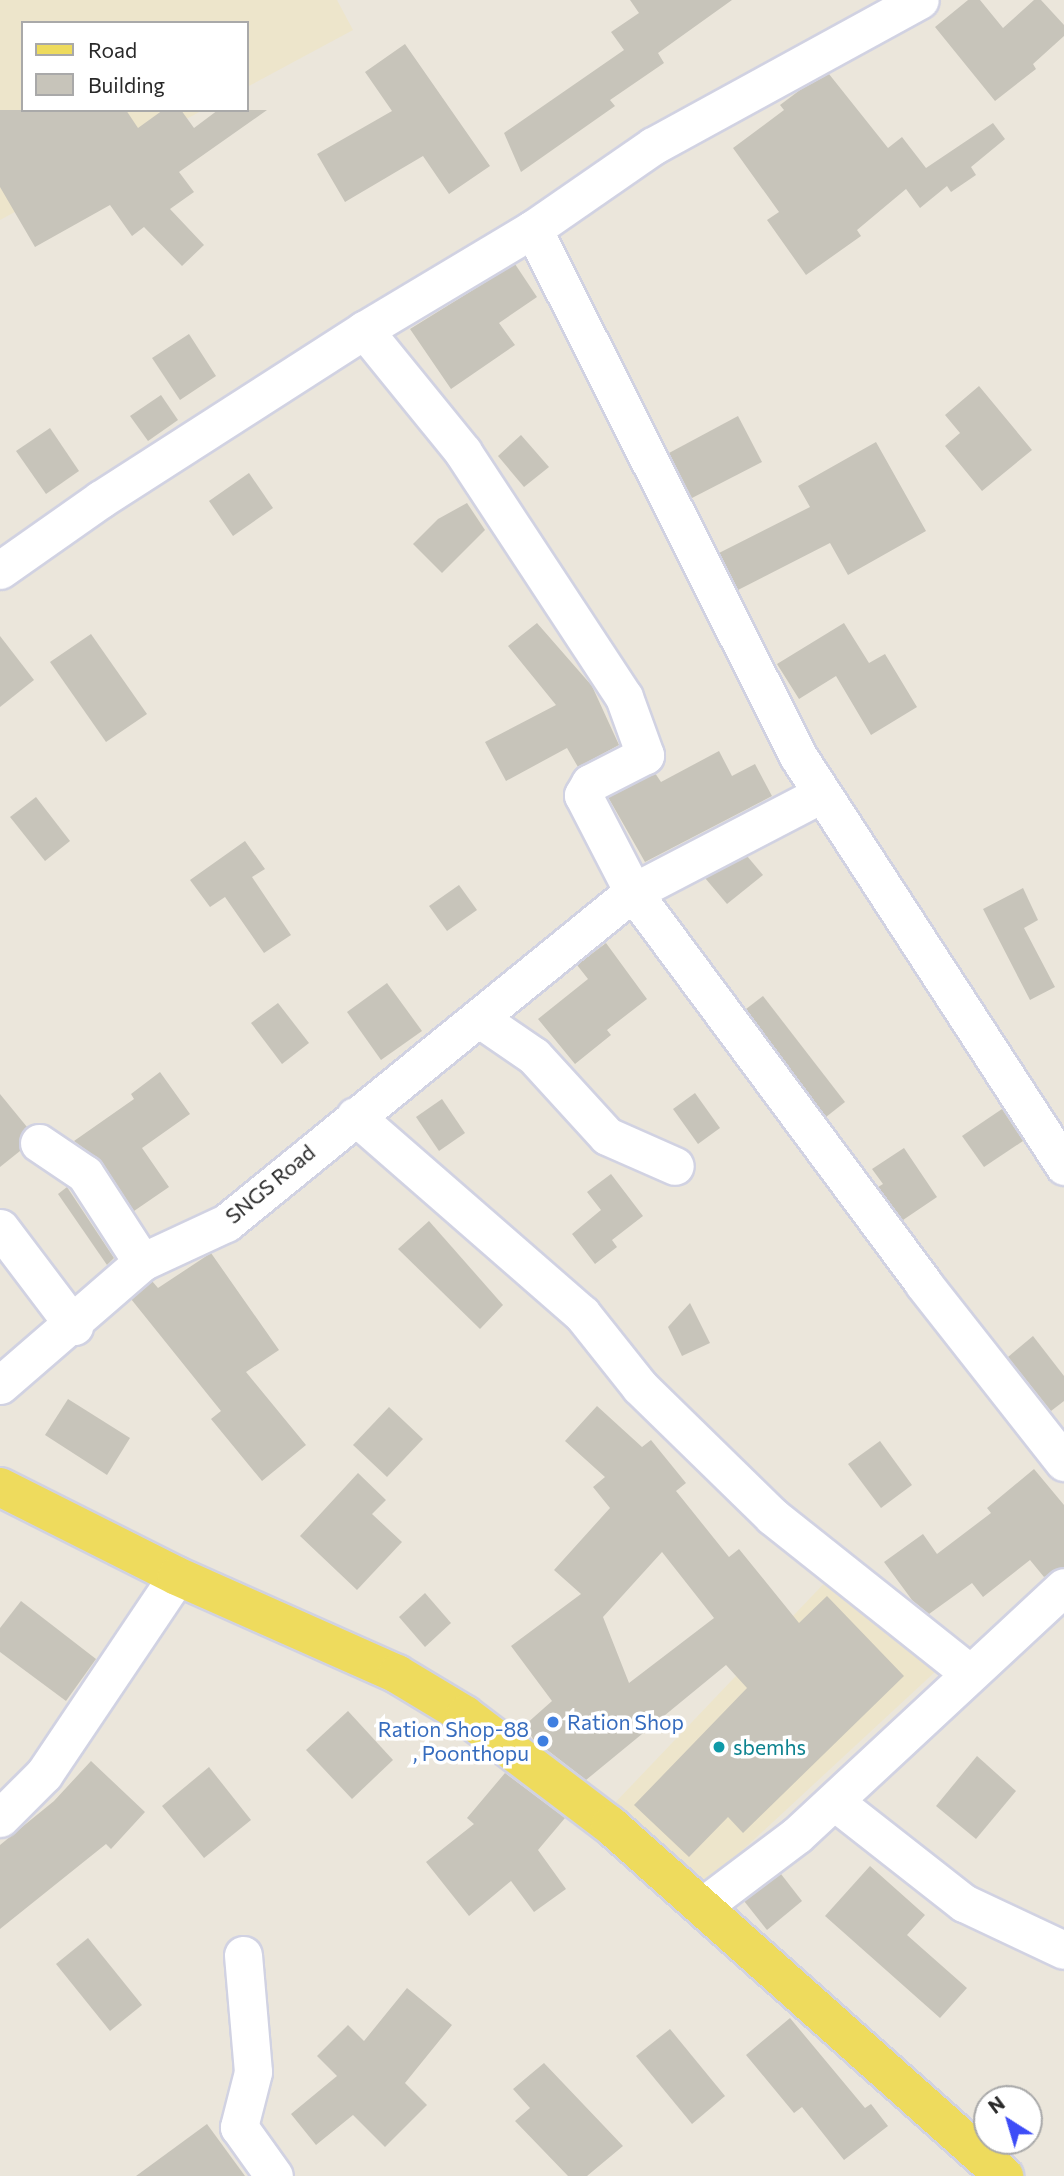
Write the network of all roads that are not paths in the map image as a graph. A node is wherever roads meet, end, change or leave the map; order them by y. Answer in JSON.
{"nodes":[{"id":1,"x":920,"y":0,"type":"edge"},
{"id":2,"x":533,"y":229,"type":"junction"},
{"id":3,"x":364,"y":330,"type":"junction"},
{"id":4,"x":0,"y":570,"type":"edge"},
{"id":5,"x":821,"y":794,"type":"junction"},
{"id":6,"x":633,"y":892,"type":"junction"},
{"id":7,"x":475,"y":1023,"type":"junction"},
{"id":8,"x":355,"y":1116,"type":"junction"},
{"id":9,"x":39,"y":1143,"type":"dead end"},
{"id":10,"x":674,"y":1166,"type":"dead end"},
{"id":11,"x":1064,"y":1166,"type":"edge"},
{"id":12,"x":0,"y":1228,"type":"edge"},
{"id":13,"x":142,"y":1262,"type":"junction"},
{"id":14,"x":74,"y":1326,"type":"junction"},
{"id":15,"x":0,"y":1385,"type":"edge"},
{"id":16,"x":1064,"y":1462,"type":"edge"},
{"id":17,"x":0,"y":1487,"type":"edge"},
{"id":18,"x":177,"y":1576,"type":"junction"},
{"id":19,"x":1064,"y":1587,"type":"edge"},
{"id":20,"x":968,"y":1672,"type":"junction"},
{"id":21,"x":835,"y":1802,"type":"junction"},
{"id":22,"x":0,"y":1818,"type":"edge"},
{"id":23,"x":704,"y":1905,"type":"junction"},
{"id":24,"x":1064,"y":1950,"type":"edge"},
{"id":25,"x":243,"y":1955,"type":"dead end"},
{"id":26,"x":274,"y":2176,"type":"edge"},
{"id":27,"x":1004,"y":2176,"type":"edge"}],
"edges":[{"from":1,"to":2,"type":"street"},
{"from":2,"to":3,"type":"street"},
{"from":2,"to":5,"type":"street"},
{"from":3,"to":4,"type":"street"},
{"from":3,"to":6,"type":"street"},
{"from":5,"to":6,"type":"street","name":"SNGS Road"},
{"from":5,"to":11,"type":"street"},
{"from":6,"to":7,"type":"street","name":"SNGS Road"},
{"from":6,"to":16,"type":"street"},
{"from":7,"to":8,"type":"street","name":"SNGS Road"},
{"from":7,"to":10,"type":"street"},
{"from":8,"to":13,"type":"street","name":"SNGS Road"},
{"from":8,"to":20,"type":"street"},
{"from":9,"to":13,"type":"street"},
{"from":12,"to":14,"type":"street"},
{"from":13,"to":14,"type":"street","name":"SNGS Road"},
{"from":14,"to":15,"type":"street","name":"SNGS Road"},
{"from":17,"to":18,"type":"main road"},
{"from":18,"to":22,"type":"street"},
{"from":18,"to":23,"type":"main road"},
{"from":19,"to":20,"type":"street"},
{"from":20,"to":21,"type":"street"},
{"from":21,"to":23,"type":"street"},
{"from":21,"to":24,"type":"street"},
{"from":23,"to":27,"type":"main road"},
{"from":25,"to":26,"type":"street"}]}
